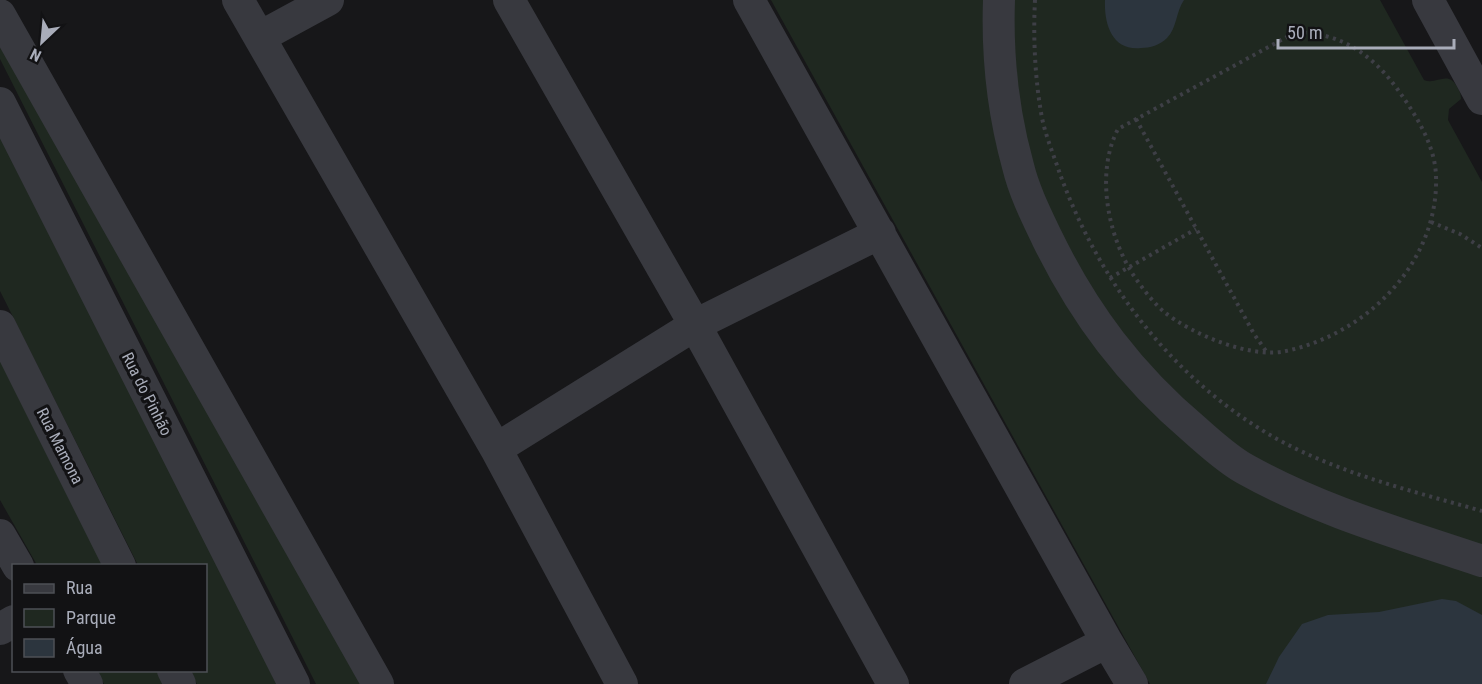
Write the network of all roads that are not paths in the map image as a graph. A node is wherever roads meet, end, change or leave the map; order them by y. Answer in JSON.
{"nodes":[{"id":1,"x":238,"y":0,"type":"edge"},
{"id":2,"x":328,"y":0,"type":"edge"},
{"id":3,"x":509,"y":0,"type":"edge"},
{"id":4,"x":749,"y":0,"type":"edge"},
{"id":5,"x":999,"y":0,"type":"edge"},
{"id":6,"x":1428,"y":0,"type":"edge"},
{"id":7,"x":1449,"y":0,"type":"edge"},
{"id":8,"x":0,"y":15,"type":"edge"},
{"id":9,"x":260,"y":37,"type":"junction"},
{"id":10,"x":1482,"y":57,"type":"edge"},
{"id":11,"x":1482,"y":99,"type":"edge"},
{"id":12,"x":0,"y":103,"type":"edge"},
{"id":13,"x":880,"y":233,"type":"junction"},
{"id":14,"x":695,"y":325,"type":"junction"},
{"id":15,"x":0,"y":326,"type":"edge"},
{"id":16,"x":496,"y":448,"type":"junction"},
{"id":17,"x":0,"y":535,"type":"edge"},
{"id":18,"x":1482,"y":561,"type":"edge"},
{"id":19,"x":17,"y":564,"type":"edge"},
{"id":20,"x":119,"y":564,"type":"edge"},
{"id":21,"x":1107,"y":642,"type":"junction"},
{"id":22,"x":294,"y":684,"type":"edge"},
{"id":23,"x":378,"y":684,"type":"edge"},
{"id":24,"x":622,"y":684,"type":"edge"},
{"id":25,"x":892,"y":684,"type":"edge"},
{"id":26,"x":1025,"y":684,"type":"edge"},
{"id":27,"x":1132,"y":684,"type":"edge"}],
"edges":[{"from":1,"to":9,"type":"street"},
{"from":2,"to":9,"type":"street"},
{"from":3,"to":14,"type":"street"},
{"from":4,"to":13,"type":"street"},
{"from":5,"to":18,"type":"street"},
{"from":6,"to":11,"type":"street"},
{"from":7,"to":10,"type":"street"},
{"from":8,"to":23,"type":"street"},
{"from":9,"to":16,"type":"street"},
{"from":12,"to":22,"type":"street","name":"Rua do Pinhão"},
{"from":13,"to":14,"type":"street"},
{"from":13,"to":21,"type":"street"},
{"from":14,"to":16,"type":"street"},
{"from":14,"to":25,"type":"street"},
{"from":15,"to":20,"type":"street","name":"Rua Mamona"},
{"from":16,"to":24,"type":"street"},
{"from":17,"to":19,"type":"street"},
{"from":21,"to":26,"type":"street"},
{"from":21,"to":27,"type":"street"}]}
